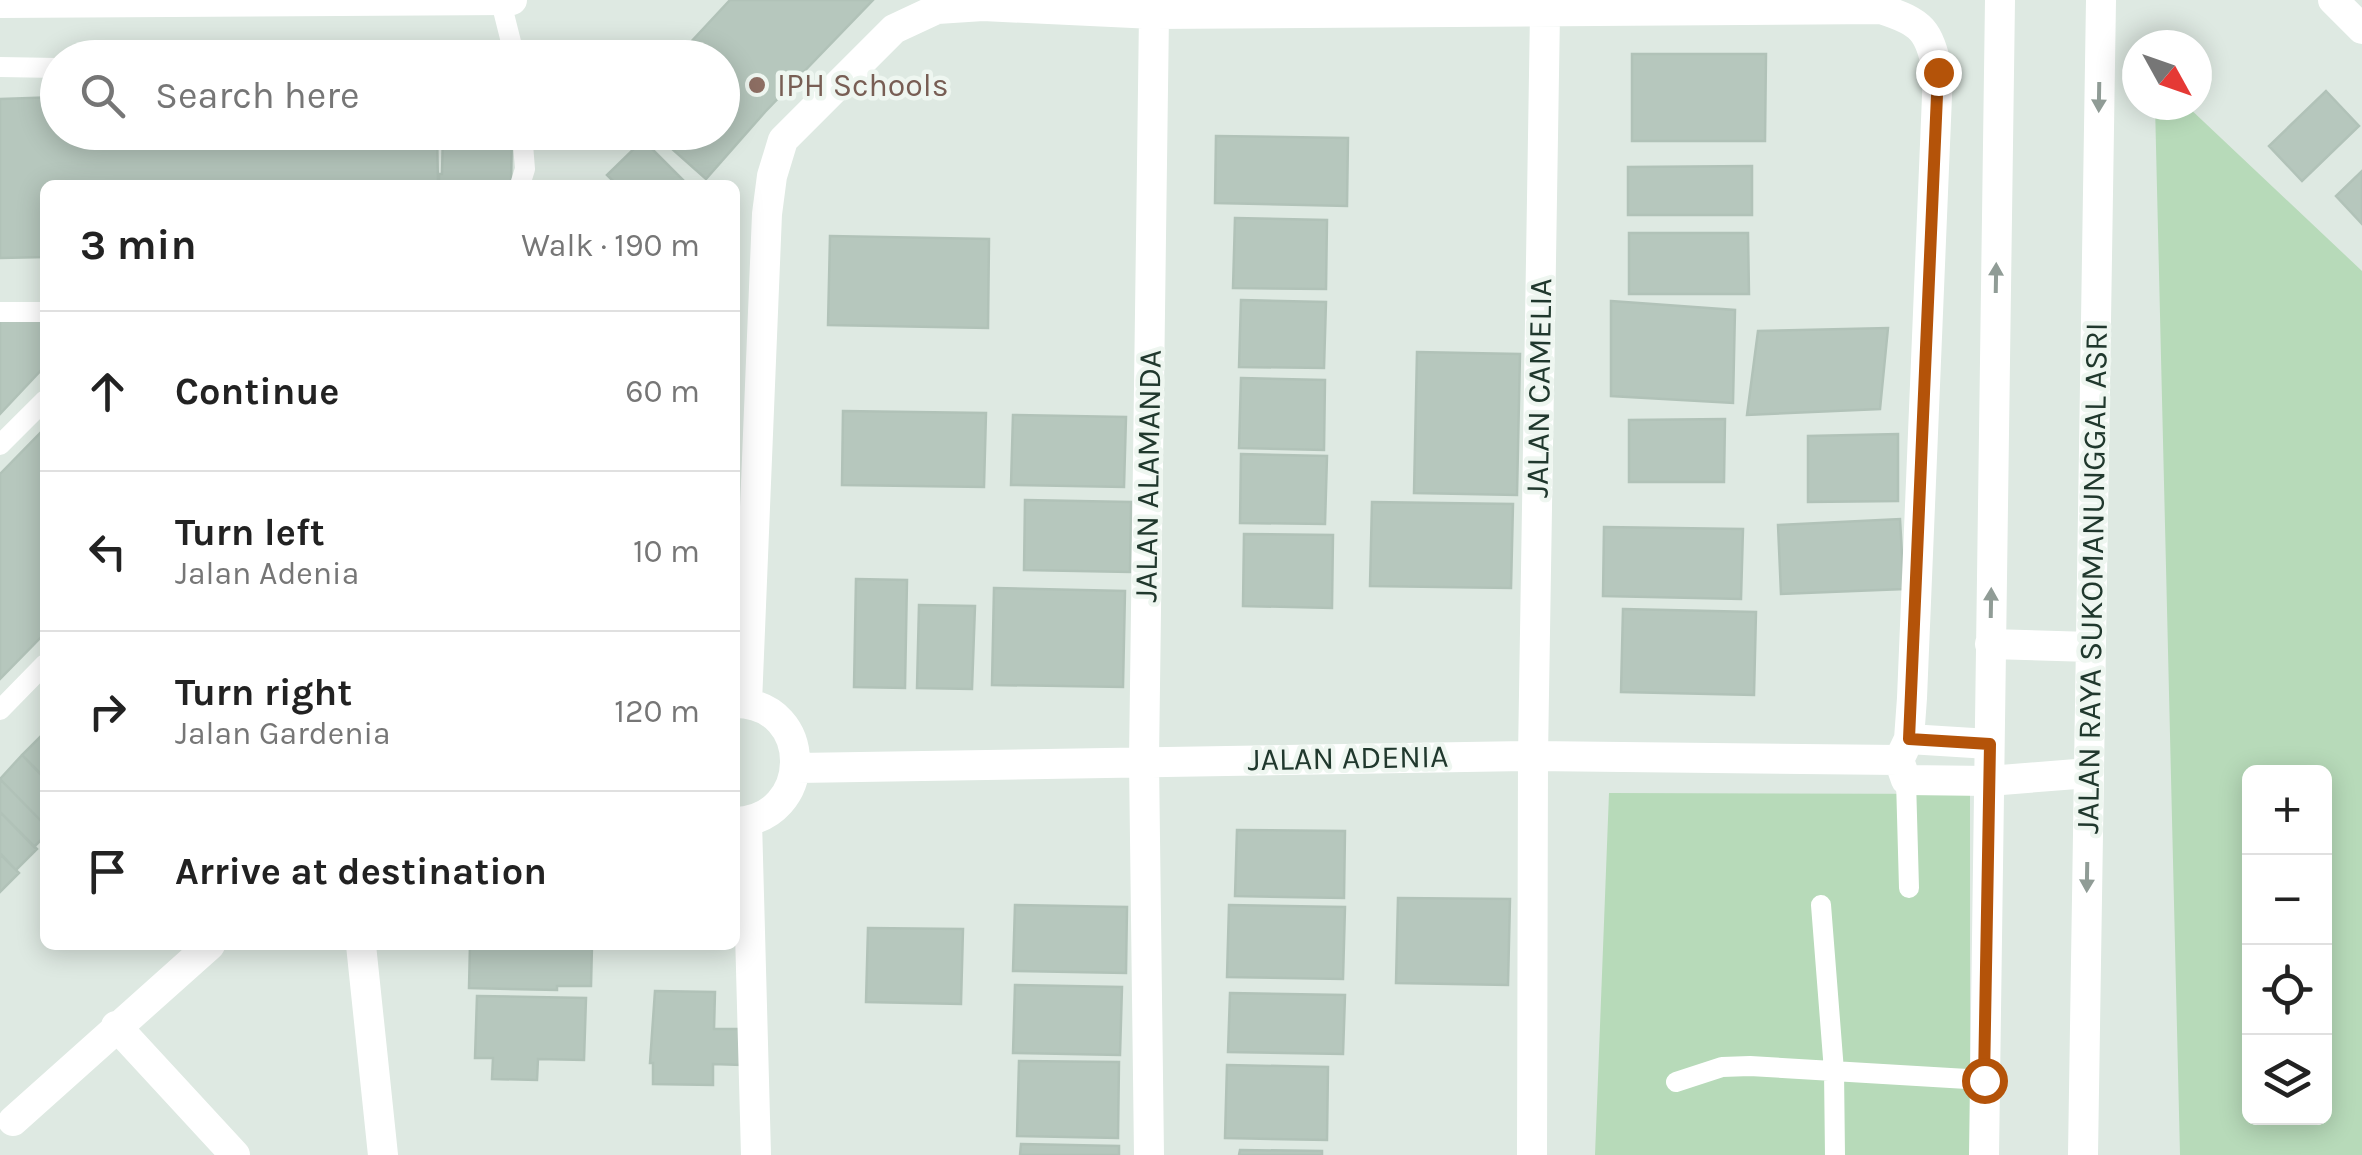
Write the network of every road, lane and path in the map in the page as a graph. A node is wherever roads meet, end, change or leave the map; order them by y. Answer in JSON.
{"nodes":[{"id":1,"x":2000,"y":0,"type":"edge"},
{"id":2,"x":2100,"y":0,"type":"edge"},
{"id":3,"x":2333,"y":0,"type":"edge"},
{"id":4,"x":505,"y":1,"type":"edge"},
{"id":5,"x":0,"y":3,"type":"edge"},
{"id":6,"x":1545,"y":12,"type":"junction"},
{"id":7,"x":1154,"y":14,"type":"junction"},
{"id":8,"x":2362,"y":29,"type":"edge"},
{"id":9,"x":512,"y":40,"type":"edge"},
{"id":10,"x":0,"y":68,"type":"edge"},
{"id":11,"x":40,"y":68,"type":"edge"},
{"id":12,"x":523,"y":150,"type":"edge"},
{"id":13,"x":522,"y":180,"type":"edge"},
{"id":14,"x":0,"y":312,"type":"edge"},
{"id":15,"x":40,"y":312,"type":"edge"},
{"id":16,"x":40,"y":405,"type":"edge"},
{"id":17,"x":0,"y":445,"type":"edge"},
{"id":18,"x":1990,"y":644,"type":"junction"},
{"id":19,"x":2091,"y":648,"type":"junction"},
{"id":20,"x":40,"y":669,"type":"edge"},
{"id":21,"x":741,"y":703,"type":"edge"},
{"id":22,"x":0,"y":710,"type":"edge"},
{"id":23,"x":1990,"y":744,"type":"junction"},
{"id":24,"x":1532,"y":756,"type":"junction"},
{"id":25,"x":1905,"y":759,"type":"junction"},
{"id":26,"x":1144,"y":760,"type":"junction"},
{"id":27,"x":796,"y":768,"type":"junction"},
{"id":28,"x":2089,"y":773,"type":"junction"},
{"id":29,"x":1989,"y":781,"type":"junction"},
{"id":30,"x":741,"y":822,"type":"edge"},
{"id":31,"x":1909,"y":888,"type":"dead end"},
{"id":32,"x":1821,"y":905,"type":"dead end"},
{"id":33,"x":204,"y":950,"type":"edge"},
{"id":34,"x":362,"y":950,"type":"edge"},
{"id":35,"x":116,"y":1026,"type":"junction"},
{"id":36,"x":1834,"y":1071,"type":"junction"},
{"id":37,"x":1984,"y":1080,"type":"junction"},
{"id":38,"x":1676,"y":1082,"type":"dead end"},
{"id":39,"x":13,"y":1121,"type":"dead end"},
{"id":40,"x":236,"y":1155,"type":"edge"},
{"id":41,"x":383,"y":1155,"type":"edge"},
{"id":42,"x":756,"y":1155,"type":"edge"},
{"id":43,"x":1148,"y":1155,"type":"edge"},
{"id":44,"x":1532,"y":1155,"type":"edge"},
{"id":45,"x":1835,"y":1155,"type":"edge"},
{"id":46,"x":1984,"y":1155,"type":"edge"},
{"id":47,"x":2082,"y":1155,"type":"edge"}],
"edges":[{"from":18,"to":1,"type":"street","one_way":true},
{"from":2,"to":19,"type":"street","name":"JALAN RAYA SUKOMANUNGGAL ASRI","one_way":true},
{"from":3,"to":8,"type":"street"},
{"from":4,"to":5,"type":"street"},
{"from":4,"to":9,"type":"lane"},
{"from":6,"to":7,"type":"street"},
{"from":6,"to":24,"type":"street","name":"JALAN CAMELIA"},
{"from":6,"to":25,"type":"street"},
{"from":7,"to":21,"type":"street"},
{"from":7,"to":26,"type":"street","name":"JALAN ALAMANDA"},
{"from":10,"to":11,"type":"lane"},
{"from":12,"to":13,"type":"lane"},
{"from":14,"to":15,"type":"lane"},
{"from":16,"to":17,"type":"lane"},
{"from":18,"to":19,"type":"street"},
{"from":18,"to":23,"type":"street"},
{"from":19,"to":28,"type":"street","name":"JALAN RAYA SUKOMANUNGGAL ASRI"},
{"from":20,"to":22,"type":"lane"},
{"from":21,"to":27,"type":"street"},
{"from":23,"to":25,"type":"street","name":"JALAN ADENIA"},
{"from":23,"to":29,"type":"street"},
{"from":24,"to":25,"type":"street","name":"JALAN ADENIA"},
{"from":24,"to":26,"type":"street","name":"JALAN ADENIA"},
{"from":24,"to":44,"type":"street","name":"JALAN CAMELIA"},
{"from":25,"to":29,"type":"street","name":"JALAN ADENIA"},
{"from":25,"to":31,"type":"lane"},
{"from":26,"to":27,"type":"street","name":"JALAN ADENIA"},
{"from":26,"to":43,"type":"street","name":"JALAN ALAMANDA"},
{"from":27,"to":30,"type":"street"},
{"from":28,"to":29,"type":"street","name":"JALAN ADENIA"},
{"from":28,"to":47,"type":"street","name":"JALAN RAYA SUKOMANUNGGAL ASRI","one_way":true},
{"from":29,"to":37,"type":"street"},
{"from":30,"to":42,"type":"street"},
{"from":32,"to":36,"type":"lane"},
{"from":33,"to":35,"type":"street"},
{"from":34,"to":41,"type":"street"},
{"from":35,"to":39,"type":"street"},
{"from":35,"to":40,"type":"street"},
{"from":36,"to":37,"type":"lane"},
{"from":36,"to":38,"type":"lane"},
{"from":36,"to":45,"type":"lane"},
{"from":37,"to":46,"type":"street"}]}
